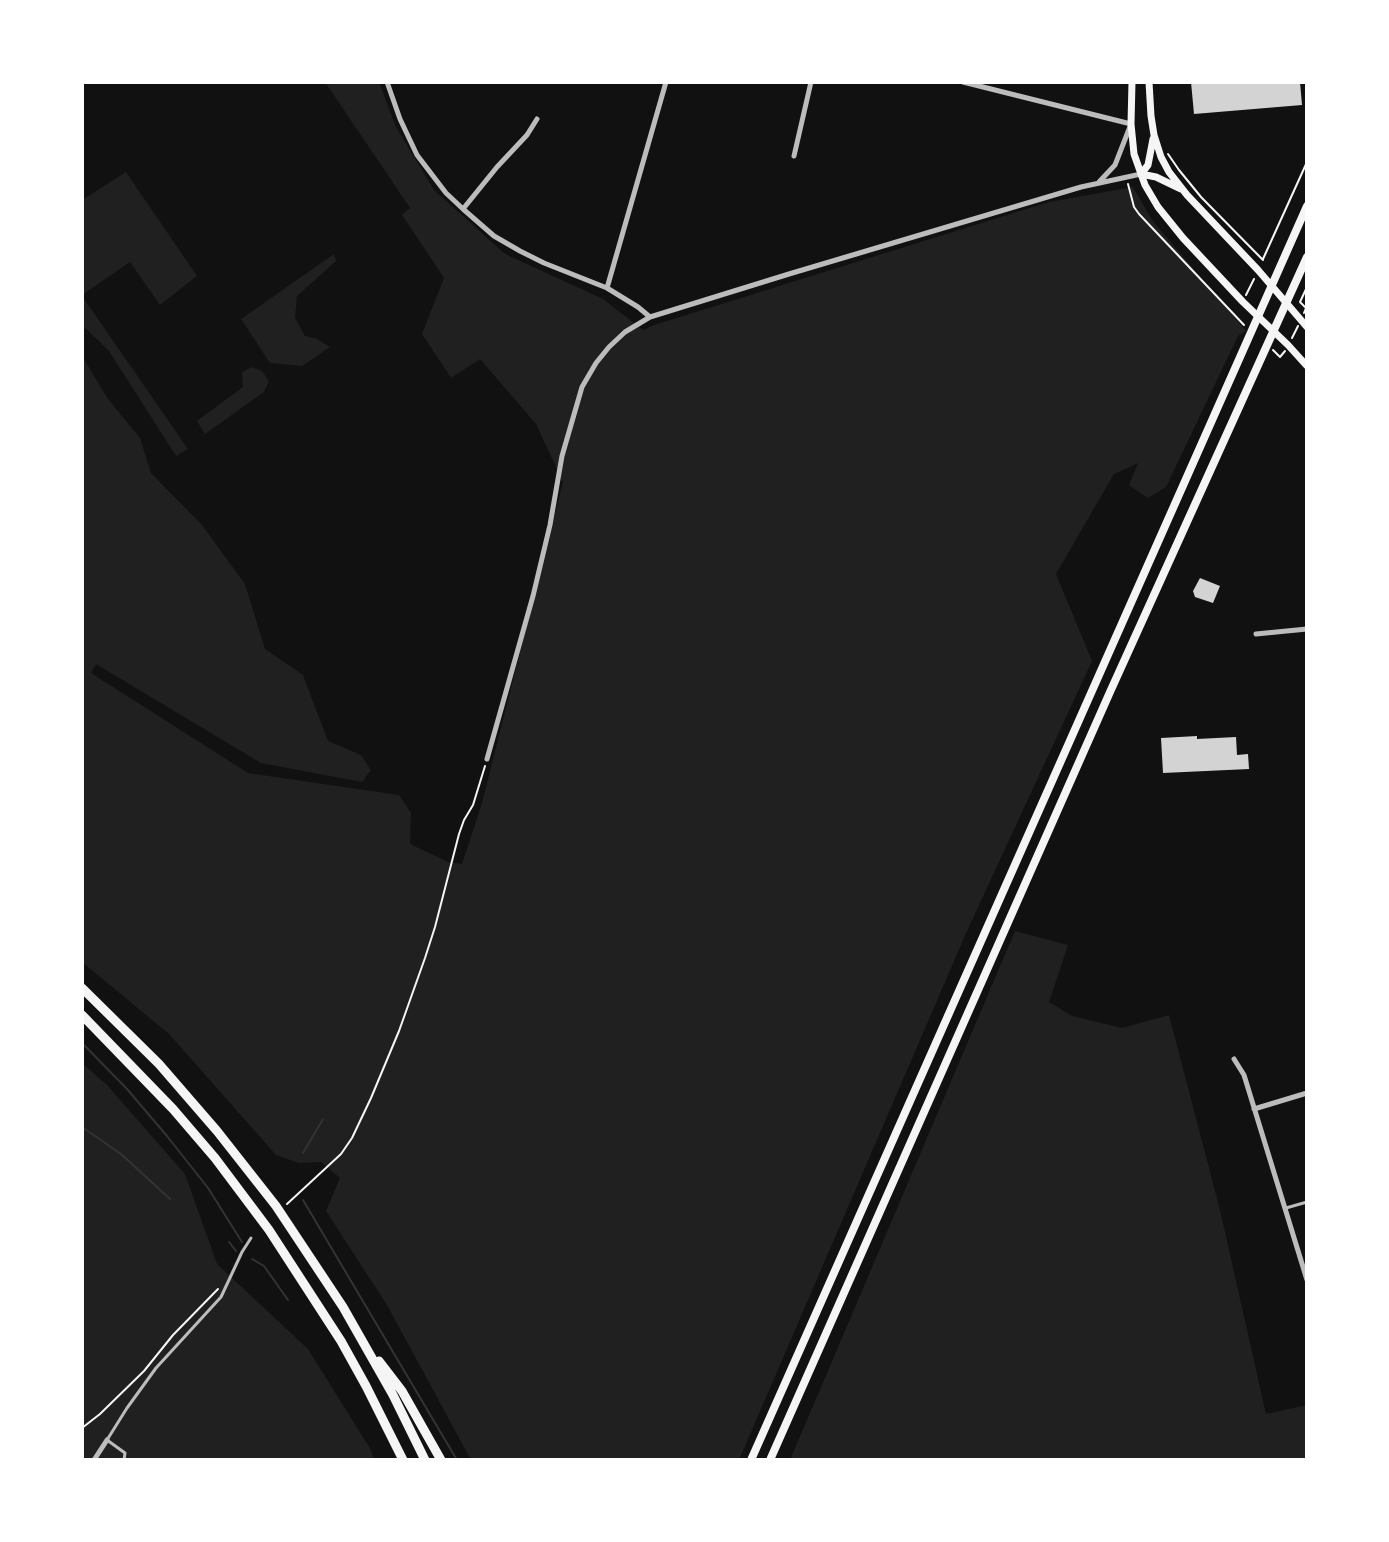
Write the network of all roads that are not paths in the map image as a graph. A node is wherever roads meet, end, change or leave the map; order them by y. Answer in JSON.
{"nodes":[{"id":1,"x":387,"y":82,"type":"edge"},
{"id":2,"x":666,"y":82,"type":"edge"},
{"id":3,"x":811,"y":82,"type":"edge"},
{"id":4,"x":963,"y":82,"type":"edge"},
{"id":5,"x":1132,"y":82,"type":"edge"},
{"id":6,"x":1149,"y":82,"type":"edge"},
{"id":7,"x":537,"y":119,"type":"dead end"},
{"id":8,"x":1131,"y":124,"type":"junction"},
{"id":9,"x":1154,"y":135,"type":"junction"},
{"id":10,"x":794,"y":156,"type":"dead end"},
{"id":11,"x":1141,"y":174,"type":"junction"},
{"id":12,"x":1098,"y":183,"type":"junction"},
{"id":13,"x":1183,"y":190,"type":"junction"},
{"id":14,"x":1307,"y":206,"type":"edge"},
{"id":15,"x":463,"y":209,"type":"junction"},
{"id":16,"x":1307,"y":257,"type":"edge"},
{"id":17,"x":1271,"y":286,"type":"junction"},
{"id":18,"x":607,"y":288,"type":"junction"},
{"id":19,"x":1286,"y":303,"type":"junction"},
{"id":20,"x":1258,"y":316,"type":"junction"},
{"id":21,"x":650,"y":317,"type":"junction"},
{"id":22,"x":1307,"y":327,"type":"edge"},
{"id":23,"x":1274,"y":330,"type":"junction"},
{"id":24,"x":1307,"y":366,"type":"edge"},
{"id":25,"x":1307,"y":629,"type":"edge"},
{"id":26,"x":1256,"y":634,"type":"dead end"},
{"id":27,"x":487,"y":759,"type":"road end"},
{"id":28,"x":82,"y":988,"type":"edge"},
{"id":29,"x":82,"y":1015,"type":"edge"},
{"id":30,"x":1234,"y":1059,"type":"dead end"},
{"id":31,"x":1307,"y":1093,"type":"edge"},
{"id":32,"x":1254,"y":1109,"type":"junction"},
{"id":33,"x":1307,"y":1202,"type":"edge"},
{"id":34,"x":1286,"y":1208,"type":"junction"},
{"id":35,"x":251,"y":1238,"type":"dead end"},
{"id":36,"x":1307,"y":1280,"type":"edge"},
{"id":37,"x":360,"y":1335,"type":"junction"},
{"id":38,"x":107,"y":1440,"type":"junction"},
{"id":39,"x":94,"y":1460,"type":"edge"},
{"id":40,"x":124,"y":1460,"type":"edge"},
{"id":41,"x":401,"y":1460,"type":"edge"},
{"id":42,"x":425,"y":1460,"type":"edge"},
{"id":43,"x":441,"y":1460,"type":"edge"},
{"id":44,"x":751,"y":1460,"type":"edge"},
{"id":45,"x":770,"y":1460,"type":"edge"}],
"edges":[{"from":1,"to":15,"type":"street"},
{"from":2,"to":18,"type":"street"},
{"from":3,"to":10,"type":"street"},
{"from":4,"to":8,"type":"street"},
{"from":5,"to":8,"type":"main road"},
{"from":6,"to":9,"type":"main road"},
{"from":7,"to":15,"type":"street"},
{"from":8,"to":11,"type":"main road"},
{"from":8,"to":12,"type":"street"},
{"from":9,"to":11,"type":"main road"},
{"from":9,"to":13,"type":"main road"},
{"from":11,"to":12,"type":"street"},
{"from":11,"to":13,"type":"main road"},
{"from":11,"to":20,"type":"main road"},
{"from":12,"to":21,"type":"street"},
{"from":13,"to":17,"type":"main road"},
{"from":14,"to":17,"type":"main road"},
{"from":15,"to":18,"type":"street"},
{"from":16,"to":19,"type":"main road"},
{"from":17,"to":19,"type":"main road"},
{"from":17,"to":20,"type":"main road"},
{"from":18,"to":21,"type":"street"},
{"from":19,"to":22,"type":"main road"},
{"from":19,"to":23,"type":"main road"},
{"from":20,"to":23,"type":"main road"},
{"from":20,"to":44,"type":"main road"},
{"from":21,"to":27,"type":"street"},
{"from":23,"to":24,"type":"main road"},
{"from":23,"to":45,"type":"main road"},
{"from":25,"to":26,"type":"street"},
{"from":28,"to":37,"type":"highway"},
{"from":29,"to":41,"type":"highway"},
{"from":30,"to":32,"type":"street"},
{"from":31,"to":32,"type":"street"},
{"from":32,"to":34,"type":"street"},
{"from":33,"to":34,"type":"lane"},
{"from":34,"to":36,"type":"street"},
{"from":35,"to":38,"type":"lane"},
{"from":37,"to":42,"type":"highway"},
{"from":37,"to":43,"type":"highway"},
{"from":38,"to":39,"type":"street"},
{"from":38,"to":40,"type":"lane"}]}
